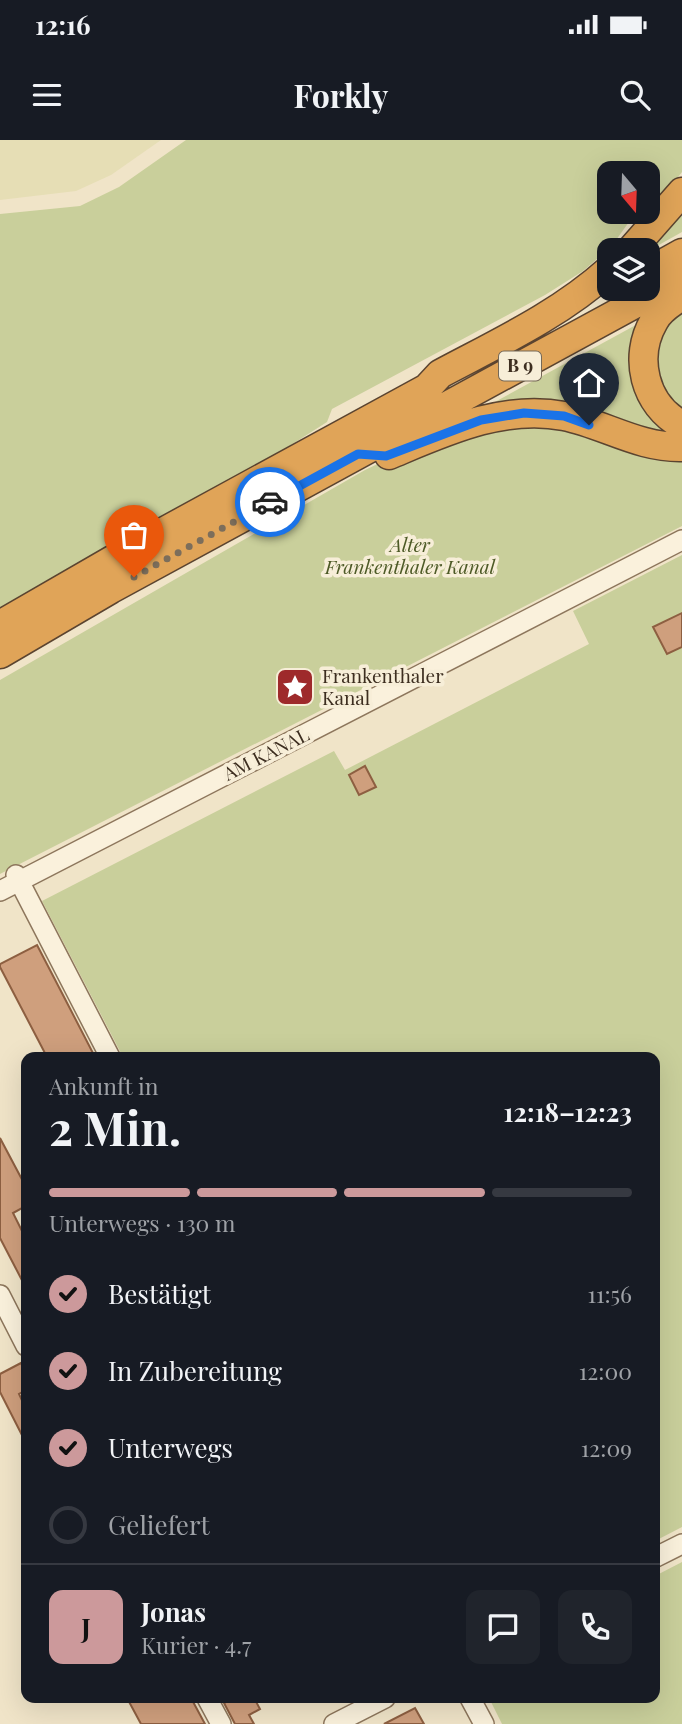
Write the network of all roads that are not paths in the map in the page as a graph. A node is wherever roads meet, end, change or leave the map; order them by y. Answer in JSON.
{"nodes":[{"id":1,"x":682,"y":192,"type":"edge"},
{"id":2,"x":642,"y":238,"type":"edge"},
{"id":3,"x":682,"y":253,"type":"edge"},
{"id":4,"x":660,"y":265,"type":"edge"},
{"id":5,"x":682,"y":278,"type":"edge"},
{"id":6,"x":597,"y":281,"type":"edge"},
{"id":7,"x":682,"y":296,"type":"edge"},
{"id":8,"x":597,"y":300,"type":"edge"},
{"id":9,"x":427,"y":388,"type":"junction"},
{"id":10,"x":682,"y":425,"type":"edge"},
{"id":11,"x":682,"y":447,"type":"edge"},
{"id":12,"x":358,"y":454,"type":"junction"},
{"id":13,"x":682,"y":540,"type":"edge"},
{"id":14,"x":0,"y":625,"type":"edge"},
{"id":15,"x":0,"y":654,"type":"edge"},
{"id":16,"x":18,"y":878,"type":"junction"},
{"id":17,"x":0,"y":891,"type":"edge"},
{"id":18,"x":107,"y":1052,"type":"edge"},
{"id":19,"x":0,"y":1295,"type":"edge"},
{"id":20,"x":21,"y":1336,"type":"edge"},
{"id":21,"x":682,"y":1544,"type":"edge"},
{"id":22,"x":660,"y":1555,"type":"edge"},
{"id":23,"x":210,"y":1703,"type":"edge"},
{"id":24,"x":375,"y":1703,"type":"edge"},
{"id":25,"x":473,"y":1703,"type":"edge"},
{"id":26,"x":220,"y":1724,"type":"edge"},
{"id":27,"x":334,"y":1724,"type":"edge"},
{"id":28,"x":484,"y":1724,"type":"edge"}],
"edges":[{"from":1,"to":2,"type":"highway"},
{"from":3,"to":4,"type":"highway"},
{"from":5,"to":12,"type":"highway","number":"B 9"},
{"from":6,"to":9,"type":"highway","number":"B 9"},
{"from":7,"to":10,"type":"highway"},
{"from":8,"to":9,"type":"highway","number":"B 9"},
{"from":9,"to":14,"type":"highway","number":"B 9"},
{"from":11,"to":12,"type":"highway"},
{"from":12,"to":15,"type":"highway","number":"B 9"},
{"from":13,"to":16,"type":"street","name":"AM KANAL"},
{"from":16,"to":17,"type":"street","name":"AM KANAL"},
{"from":16,"to":18,"type":"street"},
{"from":19,"to":20,"type":"street"},
{"from":21,"to":22,"type":"street"},
{"from":23,"to":26,"type":"street"},
{"from":24,"to":27,"type":"street"},
{"from":25,"to":28,"type":"street"}]}
